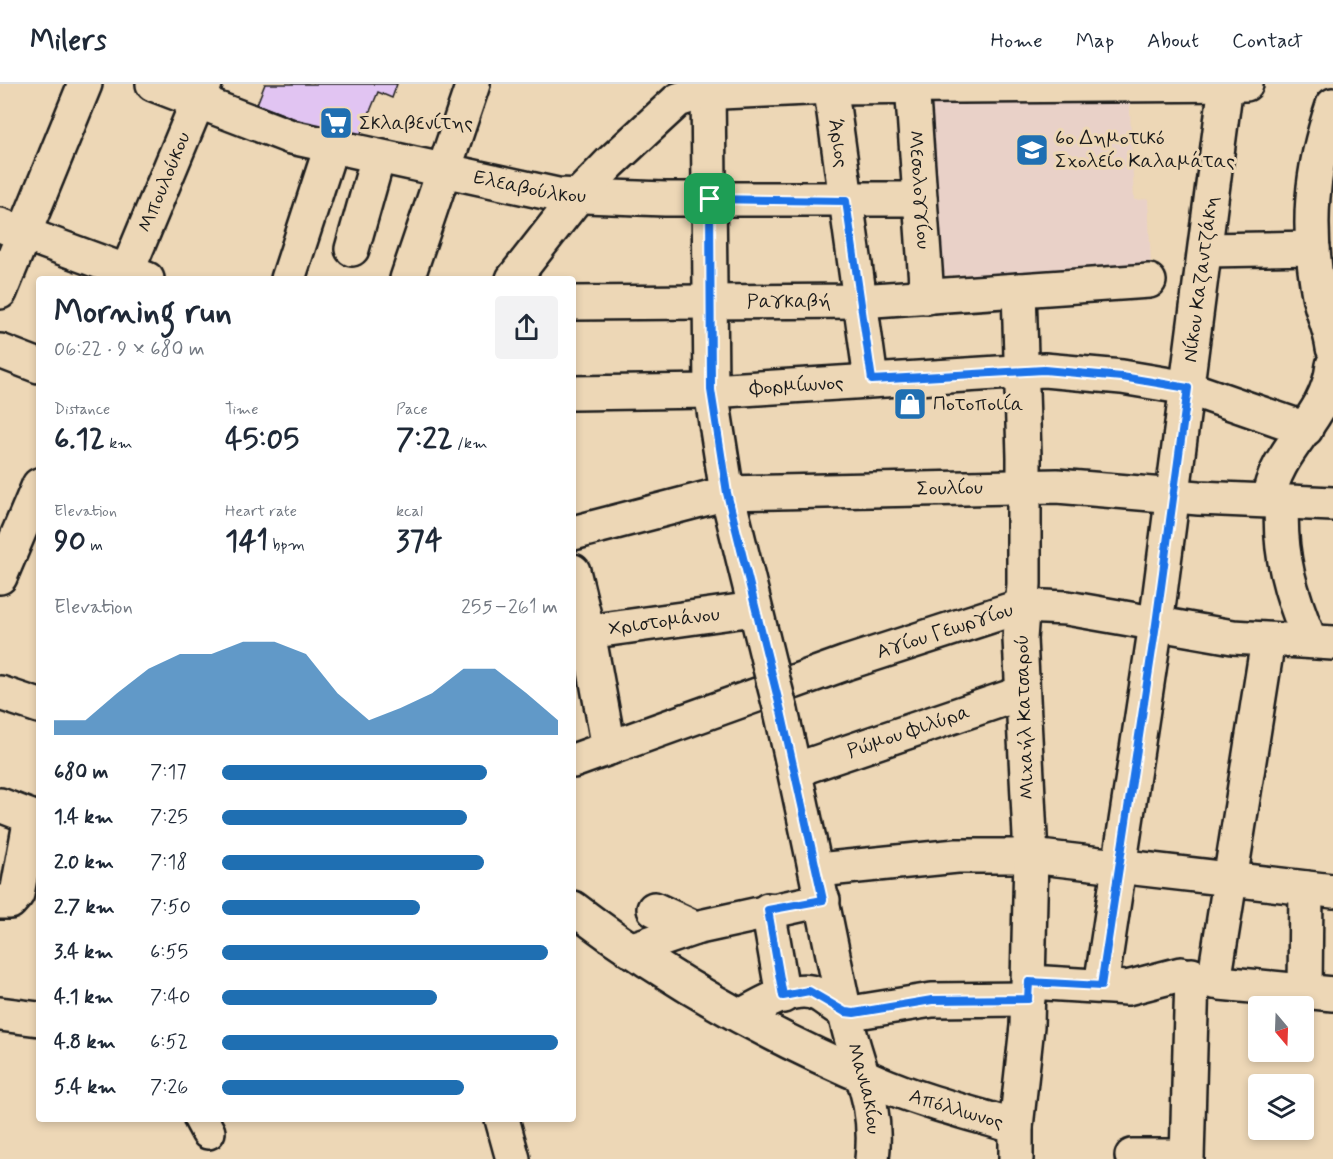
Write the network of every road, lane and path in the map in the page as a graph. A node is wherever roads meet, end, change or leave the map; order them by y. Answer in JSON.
{"nodes":[{"id":1,"x":85,"y":84,"type":"edge"},
{"id":2,"x":153,"y":84,"type":"edge"},
{"id":3,"x":473,"y":84,"type":"edge"},
{"id":4,"x":1226,"y":84,"type":"edge"},
{"id":5,"x":1246,"y":84,"type":"edge"},
{"id":6,"x":830,"y":85,"type":"edge"},
{"id":7,"x":912,"y":85,"type":"edge"},
{"id":8,"x":1035,"y":86,"type":"edge"},
{"id":9,"x":708,"y":87,"type":"edge"},
{"id":10,"x":202,"y":93,"type":"edge"},
{"id":11,"x":1333,"y":105,"type":"edge"},
{"id":12,"x":331,"y":147,"type":"junction"},
{"id":13,"x":378,"y":156,"type":"junction"},
{"id":14,"x":442,"y":171,"type":"junction"},
{"id":15,"x":578,"y":196,"type":"junction"},
{"id":16,"x":710,"y":199,"type":"junction"},
{"id":17,"x":920,"y":199,"type":"junction"},
{"id":18,"x":846,"y":201,"type":"junction"},
{"id":19,"x":11,"y":230,"type":"edge"},
{"id":20,"x":1313,"y":248,"type":"junction"},
{"id":21,"x":352,"y":249,"type":"dead end"},
{"id":22,"x":1206,"y":250,"type":"junction"},
{"id":23,"x":133,"y":276,"type":"edge"},
{"id":24,"x":289,"y":276,"type":"edge"},
{"id":25,"x":413,"y":276,"type":"edge"},
{"id":26,"x":515,"y":276,"type":"edge"},
{"id":27,"x":1149,"y":281,"type":"dead end"},
{"id":28,"x":1019,"y":290,"type":"junction"},
{"id":29,"x":0,"y":292,"type":"edge"},
{"id":30,"x":927,"y":297,"type":"junction"},
{"id":31,"x":860,"y":301,"type":"junction"},
{"id":32,"x":576,"y":303,"type":"edge"},
{"id":33,"x":711,"y":304,"type":"junction"},
{"id":34,"x":1333,"y":348,"type":"edge"},
{"id":35,"x":0,"y":351,"type":"edge"},
{"id":36,"x":36,"y":365,"type":"edge"},
{"id":37,"x":1333,"y":365,"type":"edge"},
{"id":38,"x":1023,"y":370,"type":"junction"},
{"id":39,"x":872,"y":380,"type":"junction"},
{"id":40,"x":1188,"y":388,"type":"junction"},
{"id":41,"x":711,"y":390,"type":"junction"},
{"id":42,"x":576,"y":393,"type":"edge"},
{"id":43,"x":1306,"y":429,"type":"junction"},
{"id":44,"x":1024,"y":486,"type":"junction"},
{"id":45,"x":727,"y":493,"type":"junction"},
{"id":46,"x":36,"y":494,"type":"edge"},
{"id":47,"x":1173,"y":495,"type":"junction"},
{"id":48,"x":1275,"y":501,"type":"junction"},
{"id":49,"x":1333,"y":504,"type":"edge"},
{"id":50,"x":576,"y":531,"type":"edge"},
{"id":51,"x":18,"y":545,"type":"edge"},
{"id":52,"x":0,"y":577,"type":"edge"},
{"id":53,"x":576,"y":598,"type":"edge"},
{"id":54,"x":1022,"y":606,"type":"junction"},
{"id":55,"x":754,"y":609,"type":"junction"},
{"id":56,"x":1156,"y":624,"type":"junction"},
{"id":57,"x":580,"y":633,"type":"edge"},
{"id":58,"x":1268,"y":640,"type":"junction"},
{"id":59,"x":1322,"y":642,"type":"edge"},
{"id":60,"x":0,"y":693,"type":"edge"},
{"id":61,"x":1022,"y":693,"type":"junction"},
{"id":62,"x":36,"y":705,"type":"edge"},
{"id":63,"x":609,"y":748,"type":"junction"},
{"id":64,"x":576,"y":760,"type":"edge"},
{"id":65,"x":795,"y":770,"type":"junction"},
{"id":66,"x":0,"y":806,"type":"edge"},
{"id":67,"x":35,"y":818,"type":"edge"},
{"id":68,"x":1031,"y":856,"type":"junction"},
{"id":69,"x":1118,"y":865,"type":"junction"},
{"id":70,"x":1230,"y":879,"type":"junction"},
{"id":71,"x":820,"y":885,"type":"junction"},
{"id":72,"x":1326,"y":890,"type":"edge"},
{"id":73,"x":0,"y":902,"type":"edge"},
{"id":74,"x":654,"y":909,"type":"dead end"},
{"id":75,"x":576,"y":910,"type":"edge"},
{"id":76,"x":768,"y":910,"type":"junction"},
{"id":77,"x":695,"y":928,"type":"junction"},
{"id":78,"x":630,"y":950,"type":"junction"},
{"id":79,"x":1203,"y":979,"type":"junction"},
{"id":80,"x":1101,"y":986,"type":"junction"},
{"id":81,"x":1029,"y":990,"type":"junction"},
{"id":82,"x":1319,"y":993,"type":"edge"},
{"id":83,"x":783,"y":996,"type":"junction"},
{"id":84,"x":845,"y":1012,"type":"junction"},
{"id":85,"x":0,"y":1014,"type":"edge"},
{"id":86,"x":741,"y":1016,"type":"junction"},
{"id":87,"x":36,"y":1019,"type":"edge"},
{"id":88,"x":864,"y":1076,"type":"junction"},
{"id":89,"x":503,"y":1122,"type":"edge"},
{"id":90,"x":1016,"y":1143,"type":"edge"},
{"id":91,"x":1132,"y":1156,"type":"dead end"},
{"id":92,"x":1187,"y":1158,"type":"edge"},
{"id":93,"x":513,"y":1159,"type":"edge"},
{"id":94,"x":872,"y":1159,"type":"edge"}],
"edges":[{"from":1,"to":19,"type":"street"},
{"from":2,"to":10,"type":"street","name":"Ελεαβούλκου"},
{"from":3,"to":14,"type":"street"},
{"from":4,"to":5,"type":"street"},
{"from":4,"to":8,"type":"street"},
{"from":4,"to":22,"type":"street","name":"Νίκου Καζαντζάκη"},
{"from":6,"to":7,"type":"street"},
{"from":6,"to":9,"type":"street"},
{"from":6,"to":18,"type":"street","name":"Άριος"},
{"from":7,"to":8,"type":"street"},
{"from":7,"to":17,"type":"street","name":"Μεσολογγίου"},
{"from":9,"to":15,"type":"street"},
{"from":9,"to":16,"type":"street","name":"Μανιακίου"},
{"from":10,"to":12,"type":"street","name":"Ελεαβούλκου"},
{"from":10,"to":23,"type":"street","name":"Μπουλούκου"},
{"from":11,"to":20,"type":"street"},
{"from":12,"to":13,"type":"street","name":"Ελεαβούλκου"},
{"from":12,"to":24,"type":"street"},
{"from":13,"to":14,"type":"street","name":"Ελεαβούλκου"},
{"from":13,"to":21,"type":"street"},
{"from":14,"to":15,"type":"street","name":"Ελεαβούλκου"},
{"from":14,"to":25,"type":"street"},
{"from":15,"to":16,"type":"street","name":"Ελεαβούλκου"},
{"from":15,"to":26,"type":"street"},
{"from":16,"to":18,"type":"street","name":"Ελεαβούλκου"},
{"from":16,"to":33,"type":"street","name":"Μανιακίου"},
{"from":17,"to":18,"type":"street","name":"Ελεαβούλκου"},
{"from":17,"to":30,"type":"street","name":"Μεσολογγίου"},
{"from":18,"to":31,"type":"street","name":"Άριος"},
{"from":19,"to":23,"type":"street"},
{"from":19,"to":29,"type":"street"},
{"from":20,"to":22,"type":"street"},
{"from":20,"to":34,"type":"street"},
{"from":22,"to":40,"type":"street","name":"Νίκου Καζαντζάκη"},
{"from":27,"to":28,"type":"street","name":"Ραγκαβή"},
{"from":28,"to":30,"type":"street","name":"Ραγκαβή"},
{"from":28,"to":38,"type":"street","name":"Μιχαήλ Κατσαρού"},
{"from":30,"to":31,"type":"street","name":"Ραγκαβή"},
{"from":31,"to":33,"type":"street","name":"Ραγκαβή"},
{"from":31,"to":39,"type":"street","name":"Άριος"},
{"from":32,"to":33,"type":"street","name":"Ραγκαβή"},
{"from":33,"to":41,"type":"street","name":"Μανιακίου"},
{"from":35,"to":36,"type":"street"},
{"from":37,"to":43,"type":"street"},
{"from":38,"to":39,"type":"street","name":"Φορμίωνος"},
{"from":38,"to":40,"type":"street","name":"Φορμίωνος"},
{"from":38,"to":44,"type":"street","name":"Μιχαήλ Κατσαρού"},
{"from":39,"to":41,"type":"street","name":"Φορμίωνος"},
{"from":40,"to":43,"type":"street","name":"Φορμίωνος"},
{"from":40,"to":47,"type":"street","name":"Νίκου Καζαντζάκη"},
{"from":41,"to":42,"type":"street","name":"Φορμίωνος"},
{"from":41,"to":45,"type":"street","name":"Μανιακίου"},
{"from":43,"to":48,"type":"street"},
{"from":44,"to":45,"type":"street","name":"Σουλίου"},
{"from":44,"to":47,"type":"street","name":"Σουλίου"},
{"from":44,"to":54,"type":"street","name":"Μιχαήλ Κατσαρού"},
{"from":45,"to":50,"type":"street","name":"Σουλίου"},
{"from":45,"to":55,"type":"street","name":"Μανιακίου"},
{"from":46,"to":51,"type":"street"},
{"from":47,"to":48,"type":"street","name":"Σουλίου"},
{"from":47,"to":56,"type":"street","name":"Νίκου Καζαντζάκη"},
{"from":48,"to":49,"type":"street","name":"Σουλίου"},
{"from":48,"to":59,"type":"street"},
{"from":51,"to":52,"type":"street"},
{"from":53,"to":57,"type":"street"},
{"from":54,"to":56,"type":"street","name":"Αγίου Γεωργίου"},
{"from":54,"to":61,"type":"street","name":"Μιχαήλ Κατσαρού"},
{"from":54,"to":63,"type":"street","name":"Αγίου Γεωργίου"},
{"from":55,"to":57,"type":"street","name":"Χριστομάνου"},
{"from":55,"to":65,"type":"street","name":"Μανιακίου","bridge":true},
{"from":56,"to":58,"type":"street","name":"Αγίου Γεωργίου"},
{"from":56,"to":69,"type":"street","name":"Νίκου Καζαντζάκη"},
{"from":57,"to":63,"type":"street"},
{"from":58,"to":59,"type":"street","name":"Αγίου Γεωργίου"},
{"from":58,"to":70,"type":"street"},
{"from":60,"to":62,"type":"street"},
{"from":61,"to":65,"type":"street","name":"Ρώμου Φιλύρα"},
{"from":61,"to":68,"type":"street","name":"Μιχαήλ Κατσαρού"},
{"from":63,"to":64,"type":"street","name":"Αγίου Γεωργίου"},
{"from":65,"to":71,"type":"street","name":"Μανιακίου"},
{"from":66,"to":67,"type":"street"},
{"from":67,"to":73,"type":"street"},
{"from":68,"to":69,"type":"street"},
{"from":68,"to":71,"type":"street"},
{"from":68,"to":81,"type":"street","name":"Μιχαήλ Κατσαρού"},
{"from":69,"to":70,"type":"street"},
{"from":69,"to":80,"type":"street","name":"Νίκου Καζαντζάκη"},
{"from":70,"to":72,"type":"street"},
{"from":70,"to":79,"type":"street"},
{"from":71,"to":76,"type":"street"},
{"from":71,"to":84,"type":"street","name":"Μανιακίου"},
{"from":72,"to":82,"type":"street"},
{"from":74,"to":77,"type":"street"},
{"from":75,"to":78,"type":"street","name":"Απόλλωνος"},
{"from":76,"to":77,"type":"street"},
{"from":76,"to":83,"type":"street"},
{"from":77,"to":78,"type":"street"},
{"from":78,"to":86,"type":"street","name":"Απόλλωνος"},
{"from":79,"to":80,"type":"street"},
{"from":79,"to":82,"type":"street"},
{"from":79,"to":92,"type":"street"},
{"from":80,"to":81,"type":"street"},
{"from":81,"to":84,"type":"street"},
{"from":81,"to":90,"type":"street","name":"Μιχαήλ Κατσαρού"},
{"from":83,"to":84,"type":"street"},
{"from":83,"to":86,"type":"street"},
{"from":84,"to":88,"type":"street","name":"Μανιακίου"},
{"from":85,"to":87,"type":"street"},
{"from":86,"to":88,"type":"street","name":"Απόλλωνος"},
{"from":88,"to":90,"type":"street","name":"Απόλλωνος"},
{"from":88,"to":94,"type":"street","name":"Μανιακίου"},
{"from":89,"to":93,"type":"street"},
{"from":91,"to":92,"type":"street"}]}
